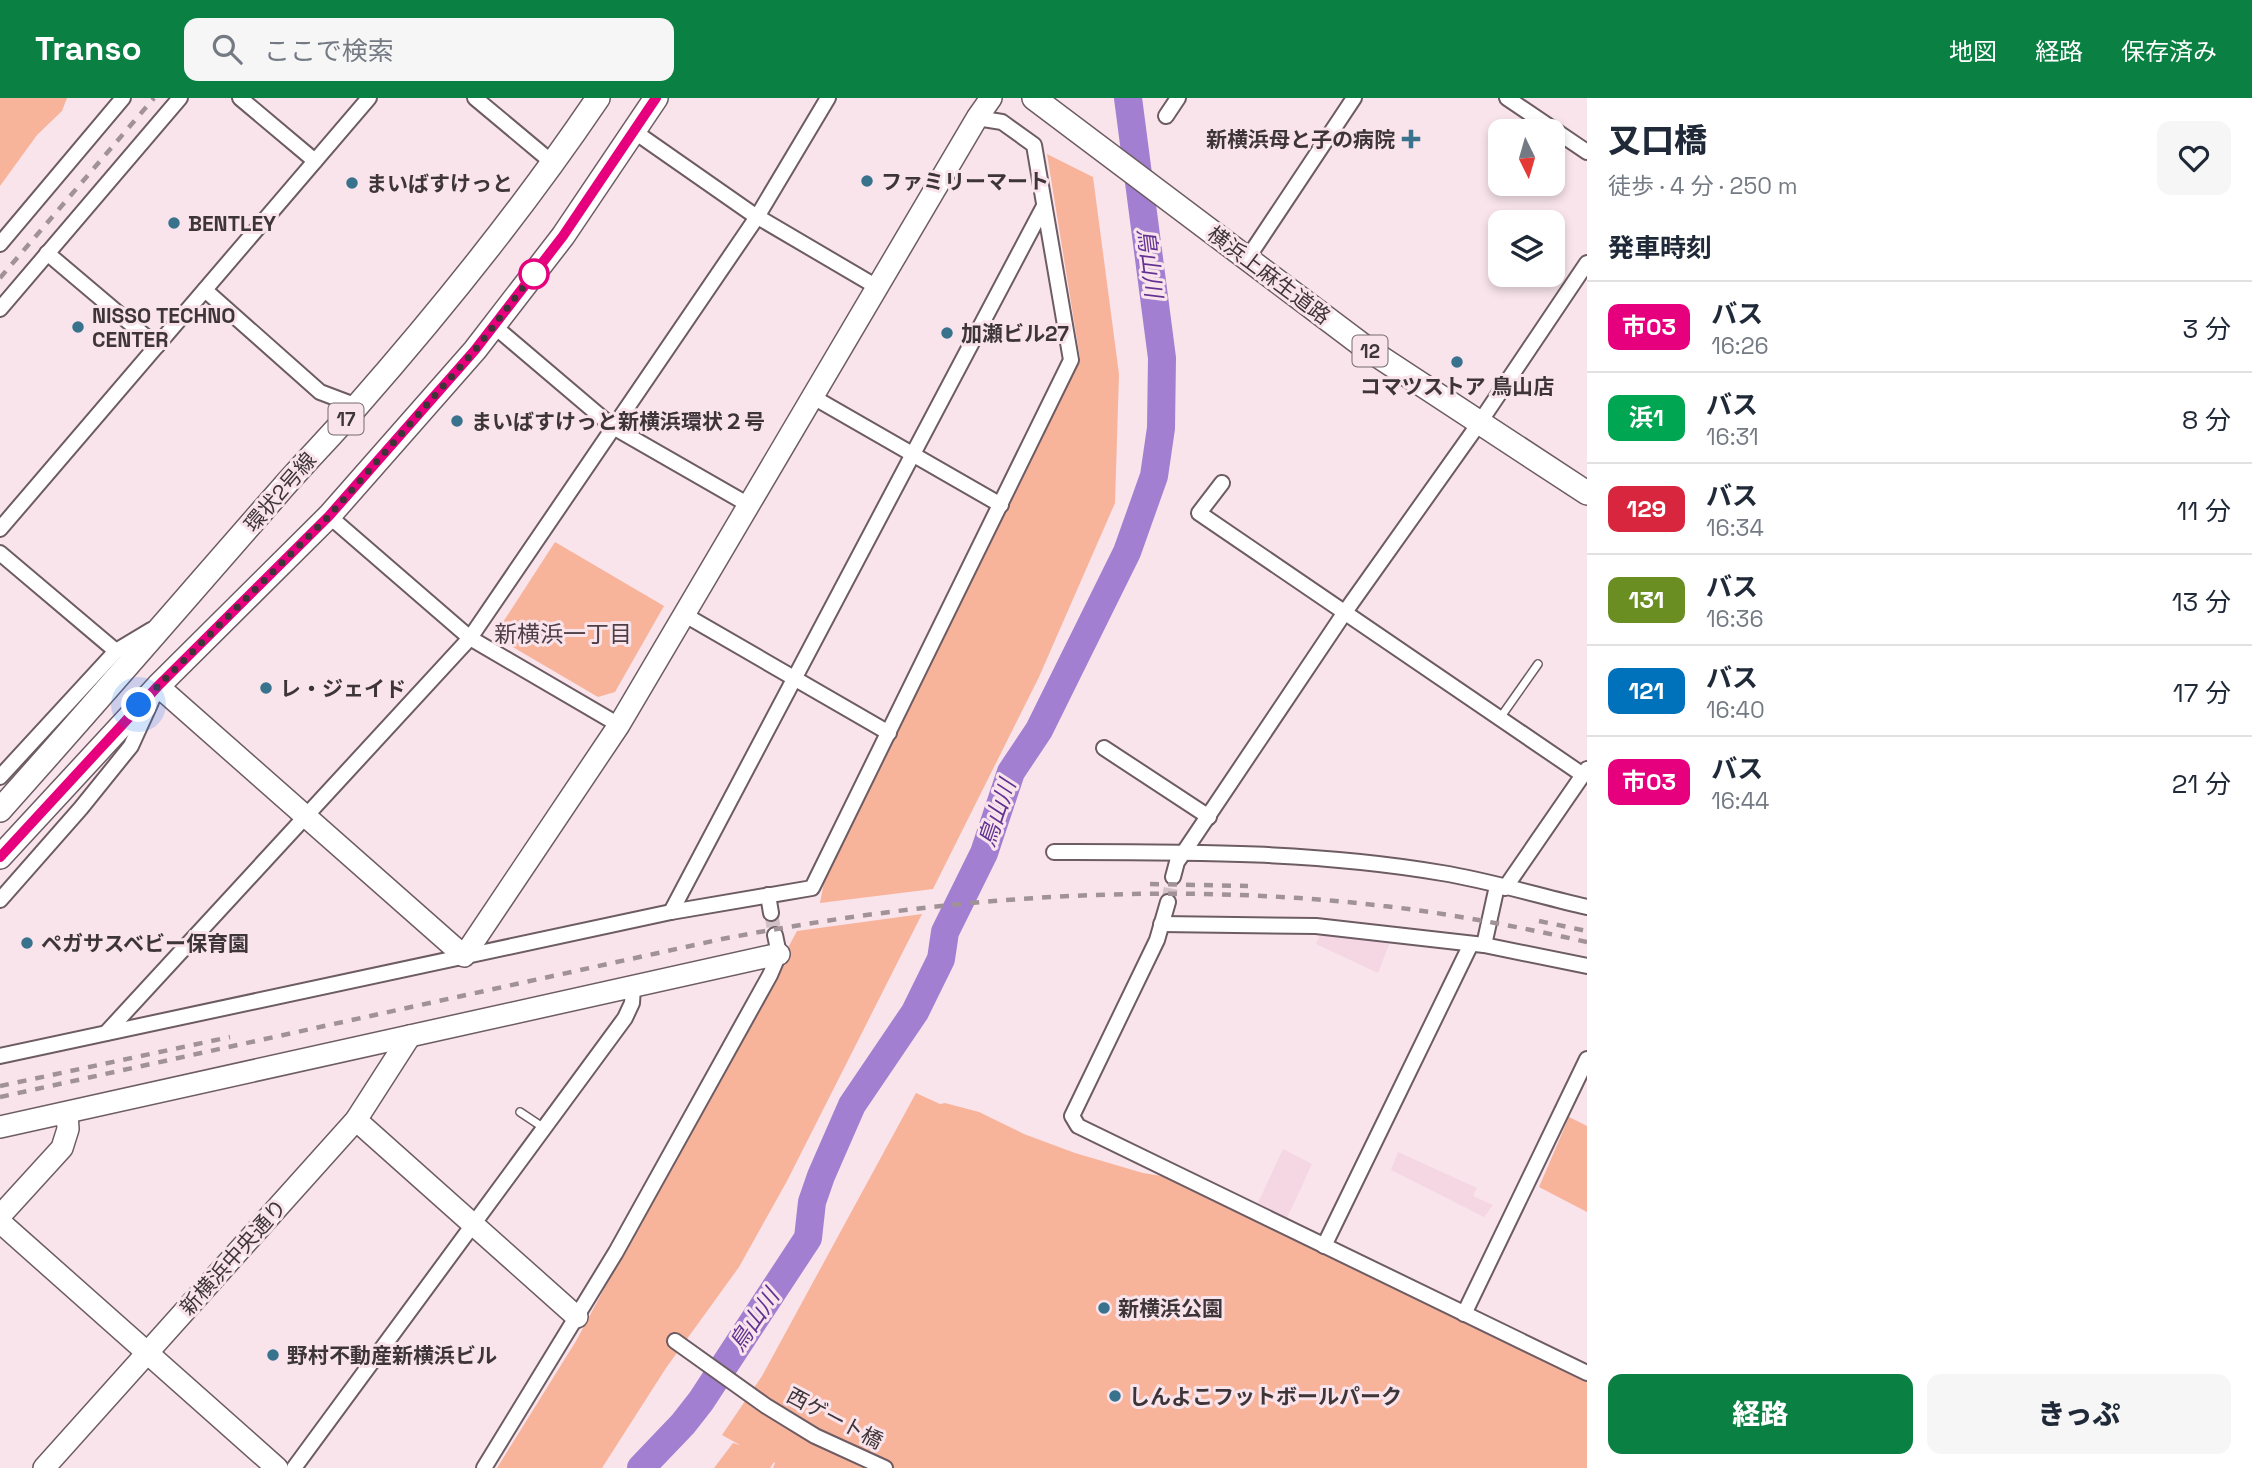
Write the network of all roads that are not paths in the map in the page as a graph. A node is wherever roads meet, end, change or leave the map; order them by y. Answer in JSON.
{"nodes":[{"id":1,"x":123,"y":98,"type":"edge"},
{"id":2,"x":180,"y":98,"type":"edge"},
{"id":3,"x":240,"y":98,"type":"edge"},
{"id":4,"x":369,"y":98,"type":"edge"},
{"id":5,"x":475,"y":98,"type":"edge"},
{"id":6,"x":598,"y":98,"type":"edge"},
{"id":7,"x":656,"y":98,"type":"edge"},
{"id":8,"x":828,"y":98,"type":"edge"},
{"id":9,"x":991,"y":98,"type":"edge"},
{"id":10,"x":1034,"y":98,"type":"edge"},
{"id":11,"x":1178,"y":98,"type":"edge"},
{"id":12,"x":1354,"y":98,"type":"edge"},
{"id":13,"x":1517,"y":101,"type":"edge"},
{"id":14,"x":1166,"y":116,"type":"dead end"},
{"id":15,"x":977,"y":118,"type":"junction"},
{"id":16,"x":635,"y":132,"type":"junction"},
{"id":17,"x":1587,"y":152,"type":"edge"},
{"id":18,"x":315,"y":161,"type":"junction"},
{"id":19,"x":554,"y":164,"type":"junction"},
{"id":20,"x":1044,"y":206,"type":"junction"},
{"id":21,"x":757,"y":217,"type":"junction"},
{"id":22,"x":0,"y":244,"type":"edge"},
{"id":23,"x":47,"y":253,"type":"junction"},
{"id":24,"x":1247,"y":259,"type":"junction"},
{"id":25,"x":1587,"y":263,"type":"edge"},
{"id":26,"x":877,"y":287,"type":"junction"},
{"id":27,"x":205,"y":290,"type":"junction"},
{"id":28,"x":0,"y":309,"type":"edge"},
{"id":29,"x":494,"y":326,"type":"junction"},
{"id":30,"x":157,"y":346,"type":"junction"},
{"id":31,"x":813,"y":397,"type":"junction"},
{"id":32,"x":357,"y":406,"type":"junction"},
{"id":33,"x":1480,"y":422,"type":"junction"},
{"id":34,"x":613,"y":427,"type":"junction"},
{"id":35,"x":913,"y":454,"type":"junction"},
{"id":36,"x":1222,"y":483,"type":"dead end"},
{"id":37,"x":1587,"y":493,"type":"edge"},
{"id":38,"x":749,"y":505,"type":"junction"},
{"id":39,"x":1000,"y":505,"type":"junction"},
{"id":40,"x":329,"y":516,"type":"junction"},
{"id":41,"x":0,"y":529,"type":"edge"},
{"id":42,"x":0,"y":553,"type":"edge"},
{"id":43,"x":1345,"y":612,"type":"junction"},
{"id":44,"x":685,"y":615,"type":"junction"},
{"id":45,"x":172,"y":616,"type":"junction"},
{"id":46,"x":470,"y":638,"type":"junction"},
{"id":47,"x":116,"y":651,"type":"junction"},
{"id":48,"x":1538,"y":664,"type":"dead end"},
{"id":49,"x":794,"y":678,"type":"junction"},
{"id":50,"x":158,"y":686,"type":"junction"},
{"id":51,"x":1500,"y":718,"type":"junction"},
{"id":52,"x":620,"y":725,"type":"junction"},
{"id":53,"x":889,"y":733,"type":"junction"},
{"id":54,"x":1104,"y":748,"type":"dead end"},
{"id":55,"x":1585,"y":772,"type":"edge"},
{"id":56,"x":0,"y":777,"type":"edge"},
{"id":57,"x":0,"y":810,"type":"edge"},
{"id":58,"x":304,"y":816,"type":"junction"},
{"id":59,"x":1209,"y":817,"type":"junction"},
{"id":60,"x":1054,"y":852,"type":"dead end"},
{"id":61,"x":1184,"y":852,"type":"junction"},
{"id":62,"x":0,"y":857,"type":"edge"},
{"id":63,"x":1173,"y":877,"type":"tunnel mouth"},
{"id":64,"x":1501,"y":887,"type":"junction"},
{"id":65,"x":768,"y":895,"type":"junction"},
{"id":66,"x":0,"y":900,"type":"edge"},
{"id":67,"x":1168,"y":902,"type":"tunnel mouth"},
{"id":68,"x":1587,"y":907,"type":"edge"},
{"id":69,"x":671,"y":912,"type":"junction"},
{"id":70,"x":771,"y":913,"type":"tunnel mouth"},
{"id":71,"x":1161,"y":924,"type":"junction"},
{"id":72,"x":1478,"y":944,"type":"junction"},
{"id":73,"x":777,"y":945,"type":"joint"},
{"id":74,"x":464,"y":956,"type":"junction"},
{"id":75,"x":1587,"y":966,"type":"edge"},
{"id":76,"x":633,"y":987,"type":"junction"},
{"id":77,"x":106,"y":1033,"type":"junction"},
{"id":78,"x":410,"y":1036,"type":"junction"},
{"id":79,"x":0,"y":1056,"type":"edge"},
{"id":80,"x":1587,"y":1059,"type":"edge"},
{"id":81,"x":520,"y":1112,"type":"dead end"},
{"id":82,"x":67,"y":1113,"type":"junction"},
{"id":83,"x":356,"y":1120,"type":"junction"},
{"id":84,"x":0,"y":1128,"type":"edge"},
{"id":85,"x":544,"y":1128,"type":"junction"},
{"id":86,"x":0,"y":1216,"type":"edge"},
{"id":87,"x":0,"y":1222,"type":"edge"},
{"id":88,"x":472,"y":1225,"type":"junction"},
{"id":89,"x":1324,"y":1246,"type":"junction"},
{"id":90,"x":1464,"y":1314,"type":"junction"},
{"id":91,"x":577,"y":1317,"type":"junction"},
{"id":92,"x":681,"y":1345,"type":"dead end"},
{"id":93,"x":147,"y":1353,"type":"junction"},
{"id":94,"x":1587,"y":1373,"type":"edge"},
{"id":95,"x":44,"y":1468,"type":"edge"},
{"id":96,"x":277,"y":1468,"type":"edge"},
{"id":97,"x":294,"y":1468,"type":"edge"},
{"id":98,"x":484,"y":1468,"type":"edge"},
{"id":99,"x":885,"y":1468,"type":"edge"}],
"edges":[{"from":1,"to":22,"type":"street"},
{"from":2,"to":23,"type":"street"},
{"from":3,"to":18,"type":"street"},
{"from":4,"to":18,"type":"street"},
{"from":5,"to":19,"type":"street"},
{"from":6,"to":19,"type":"main road","name":"環状2号線","number":"17"},
{"from":7,"to":16,"type":"main road","number":"17"},
{"from":8,"to":21,"type":"street"},
{"from":9,"to":15,"type":"street"},
{"from":10,"to":24,"type":"main road","name":"横浜上麻生道路","number":"12"},
{"from":11,"to":14,"type":"street"},
{"from":12,"to":24,"type":"street"},
{"from":13,"to":17,"type":"street"},
{"from":15,"to":20,"type":"street"},
{"from":15,"to":26,"type":"street"},
{"from":16,"to":21,"type":"street"},
{"from":16,"to":29,"type":"main road","number":"17"},
{"from":18,"to":27,"type":"street"},
{"from":19,"to":32,"type":"main road","name":"環状2号線","number":"17"},
{"from":20,"to":35,"type":"street"},
{"from":20,"to":39,"type":"street"},
{"from":21,"to":26,"type":"street"},
{"from":21,"to":34,"type":"street"},
{"from":23,"to":28,"type":"street"},
{"from":23,"to":30,"type":"street"},
{"from":24,"to":33,"type":"main road","name":"横浜上麻生道路","number":"12"},
{"from":25,"to":33,"type":"street"},
{"from":26,"to":31,"type":"street"},
{"from":27,"to":30,"type":"street"},
{"from":27,"to":32,"type":"street"},
{"from":29,"to":34,"type":"street"},
{"from":29,"to":40,"type":"main road","number":"17"},
{"from":30,"to":41,"type":"street"},
{"from":31,"to":35,"type":"street"},
{"from":31,"to":38,"type":"street"},
{"from":32,"to":45,"type":"main road","name":"環状2号線","number":"17"},
{"from":33,"to":37,"type":"main road","name":"横浜上麻生道路","number":"12"},
{"from":33,"to":43,"type":"street"},
{"from":34,"to":38,"type":"street"},
{"from":34,"to":46,"type":"street"},
{"from":35,"to":39,"type":"street"},
{"from":35,"to":49,"type":"street"},
{"from":36,"to":43,"type":"street"},
{"from":38,"to":44,"type":"street"},
{"from":39,"to":53,"type":"street"},
{"from":40,"to":46,"type":"street"},
{"from":40,"to":50,"type":"main road","number":"17"},
{"from":42,"to":47,"type":"street"},
{"from":43,"to":51,"type":"street"},
{"from":43,"to":59,"type":"street"},
{"from":44,"to":49,"type":"street"},
{"from":44,"to":52,"type":"street"},
{"from":45,"to":47,"type":"street"},
{"from":45,"to":57,"type":"main road","name":"環状2号線","number":"17"},
{"from":46,"to":52,"type":"street"},
{"from":46,"to":58,"type":"street"},
{"from":47,"to":56,"type":"street"},
{"from":48,"to":51,"type":"lane"},
{"from":49,"to":53,"type":"street"},
{"from":49,"to":69,"type":"street"},
{"from":50,"to":58,"type":"street"},
{"from":50,"to":62,"type":"main road","number":"17"},
{"from":50,"to":66,"type":"street"},
{"from":51,"to":55,"type":"street"},
{"from":52,"to":74,"type":"street"},
{"from":53,"to":65,"type":"street"},
{"from":54,"to":59,"type":"street"},
{"from":55,"to":64,"type":"street"},
{"from":58,"to":74,"type":"street"},
{"from":58,"to":77,"type":"street"},
{"from":59,"to":61,"type":"street"},
{"from":60,"to":61,"type":"street"},
{"from":61,"to":63,"type":"street"},
{"from":61,"to":64,"type":"street"},
{"from":64,"to":68,"type":"street"},
{"from":64,"to":72,"type":"street"},
{"from":65,"to":69,"type":"street"},
{"from":65,"to":70,"type":"street"},
{"from":67,"to":71,"type":"street"},
{"from":69,"to":74,"type":"street"},
{"from":71,"to":72,"type":"street"},
{"from":71,"to":89,"type":"street"},
{"from":72,"to":75,"type":"street"},
{"from":72,"to":89,"type":"street"},
{"from":73,"to":76,"type":"street"},
{"from":73,"to":91,"type":"street"},
{"from":74,"to":77,"type":"street"},
{"from":76,"to":78,"type":"street"},
{"from":76,"to":85,"type":"street"},
{"from":77,"to":79,"type":"street"},
{"from":78,"to":82,"type":"street"},
{"from":78,"to":83,"type":"street","name":"新横浜中央通り"},
{"from":80,"to":90,"type":"street"},
{"from":81,"to":85,"type":"lane"},
{"from":82,"to":84,"type":"street"},
{"from":82,"to":86,"type":"street"},
{"from":83,"to":88,"type":"street"},
{"from":83,"to":93,"type":"street","name":"新横浜中央通り"},
{"from":85,"to":88,"type":"street"},
{"from":87,"to":93,"type":"street"},
{"from":88,"to":91,"type":"street"},
{"from":88,"to":97,"type":"street"},
{"from":89,"to":90,"type":"street"},
{"from":90,"to":94,"type":"street"},
{"from":91,"to":98,"type":"street"},
{"from":92,"to":99,"type":"street","name":"西ゲート橋"},
{"from":93,"to":95,"type":"street","name":"新横浜中央通り"},
{"from":93,"to":96,"type":"street"}]}
